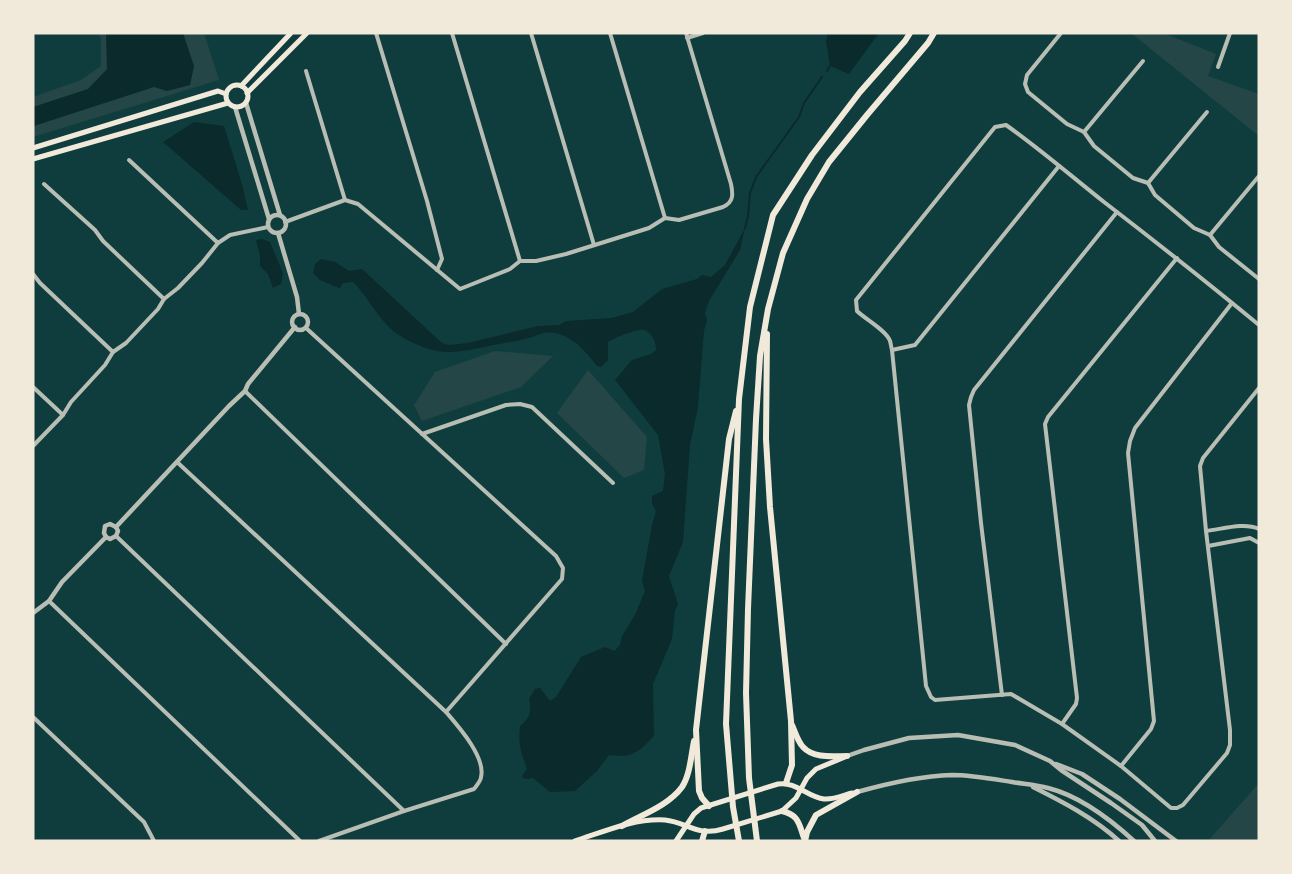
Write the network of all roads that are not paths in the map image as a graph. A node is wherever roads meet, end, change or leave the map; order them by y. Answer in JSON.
{"nodes":[{"id":1,"x":291,"y":33,"type":"edge"},
{"id":2,"x":307,"y":33,"type":"edge"},
{"id":3,"x":376,"y":33,"type":"edge"},
{"id":4,"x":452,"y":33,"type":"edge"},
{"id":5,"x":531,"y":33,"type":"edge"},
{"id":6,"x":610,"y":33,"type":"edge"},
{"id":7,"x":703,"y":33,"type":"edge"},
{"id":8,"x":910,"y":33,"type":"edge"},
{"id":9,"x":934,"y":33,"type":"edge"},
{"id":10,"x":1061,"y":33,"type":"edge"},
{"id":11,"x":1230,"y":33,"type":"edge"},
{"id":12,"x":686,"y":36,"type":"edge"},
{"id":13,"x":1143,"y":61,"type":"dead end"},
{"id":14,"x":1218,"y":67,"type":"dead end"},
{"id":15,"x":306,"y":71,"type":"dead end"},
{"id":16,"x":241,"y":86,"type":"junction"},
{"id":17,"x":247,"y":93,"type":"junction"},
{"id":18,"x":226,"y":94,"type":"junction"},
{"id":19,"x":228,"y":103,"type":"junction"},
{"id":20,"x":246,"y":103,"type":"junction"},
{"id":21,"x":235,"y":107,"type":"junction"},
{"id":22,"x":1207,"y":112,"type":"dead end"},
{"id":23,"x":1084,"y":132,"type":"junction"},
{"id":24,"x":33,"y":148,"type":"edge"},
{"id":25,"x":33,"y":159,"type":"edge"},
{"id":26,"x":129,"y":160,"type":"dead end"},
{"id":27,"x":1059,"y":166,"type":"junction"},
{"id":28,"x":1259,"y":176,"type":"edge"},
{"id":29,"x":1148,"y":183,"type":"junction"},
{"id":30,"x":44,"y":184,"type":"dead end"},
{"id":31,"x":345,"y":200,"type":"junction"},
{"id":32,"x":1117,"y":212,"type":"junction"},
{"id":33,"x":280,"y":215,"type":"junction"},
{"id":34,"x":665,"y":218,"type":"junction"},
{"id":35,"x":269,"y":219,"type":"junction"},
{"id":36,"x":285,"y":222,"type":"junction"},
{"id":37,"x":268,"y":226,"type":"junction"},
{"id":38,"x":278,"y":233,"type":"junction"},
{"id":39,"x":1210,"y":235,"type":"junction"},
{"id":40,"x":218,"y":243,"type":"junction"},
{"id":41,"x":594,"y":245,"type":"junction"},
{"id":42,"x":1177,"y":258,"type":"junction"},
{"id":43,"x":520,"y":261,"type":"junction"},
{"id":44,"x":437,"y":270,"type":"junction"},
{"id":45,"x":33,"y":274,"type":"edge"},
{"id":46,"x":1259,"y":279,"type":"edge"},
{"id":47,"x":164,"y":299,"type":"junction"},
{"id":48,"x":1232,"y":303,"type":"junction"},
{"id":49,"x":768,"y":309,"type":"junction"},
{"id":50,"x":299,"y":314,"type":"junction"},
{"id":51,"x":1259,"y":325,"type":"edge"},
{"id":52,"x":294,"y":327,"type":"junction"},
{"id":53,"x":306,"y":328,"type":"junction"},
{"id":54,"x":892,"y":350,"type":"junction"},
{"id":55,"x":113,"y":352,"type":"junction"},
{"id":56,"x":33,"y":387,"type":"edge"},
{"id":57,"x":1259,"y":388,"type":"edge"},
{"id":58,"x":245,"y":391,"type":"junction"},
{"id":59,"x":740,"y":399,"type":"junction"},
{"id":60,"x":63,"y":415,"type":"junction"},
{"id":61,"x":422,"y":434,"type":"junction"},
{"id":62,"x":33,"y":446,"type":"edge"},
{"id":63,"x":177,"y":462,"type":"junction"},
{"id":64,"x":613,"y":483,"type":"dead end"},
{"id":65,"x":116,"y":527,"type":"junction"},
{"id":66,"x":1259,"y":529,"type":"edge"},
{"id":67,"x":1206,"y":531,"type":"junction"},
{"id":68,"x":116,"y":536,"type":"junction"},
{"id":69,"x":106,"y":537,"type":"junction"},
{"id":70,"x":1259,"y":543,"type":"edge"},
{"id":71,"x":1208,"y":546,"type":"junction"},
{"id":72,"x":49,"y":601,"type":"junction"},
{"id":73,"x":33,"y":613,"type":"edge"},
{"id":74,"x":506,"y":644,"type":"junction"},
{"id":75,"x":1002,"y":695,"type":"junction"},
{"id":76,"x":446,"y":712,"type":"junction"},
{"id":77,"x":33,"y":717,"type":"edge"},
{"id":78,"x":790,"y":721,"type":"junction"},
{"id":79,"x":1062,"y":723,"type":"junction"},
{"id":80,"x":696,"y":730,"type":"junction"},
{"id":81,"x":848,"y":756,"type":"junction"},
{"id":82,"x":1050,"y":761,"type":"junction"},
{"id":83,"x":1121,"y":766,"type":"junction"},
{"id":84,"x":786,"y":783,"type":"junction"},
{"id":85,"x":1028,"y":784,"type":"junction"},
{"id":86,"x":801,"y":789,"type":"junction"},
{"id":87,"x":857,"y":792,"type":"junction"},
{"id":88,"x":709,"y":806,"type":"junction"},
{"id":89,"x":404,"y":811,"type":"junction"},
{"id":90,"x":779,"y":812,"type":"junction"},
{"id":91,"x":622,"y":826,"type":"junction"},
{"id":92,"x":686,"y":827,"type":"junction"},
{"id":93,"x":705,"y":831,"type":"junction"},
{"id":94,"x":154,"y":841,"type":"edge"},
{"id":95,"x":300,"y":841,"type":"edge"},
{"id":96,"x":319,"y":841,"type":"edge"},
{"id":97,"x":574,"y":841,"type":"edge"},
{"id":98,"x":676,"y":841,"type":"edge"},
{"id":99,"x":702,"y":841,"type":"edge"},
{"id":100,"x":739,"y":841,"type":"edge"},
{"id":101,"x":757,"y":841,"type":"edge"},
{"id":102,"x":805,"y":841,"type":"edge"},
{"id":103,"x":1119,"y":841,"type":"edge"},
{"id":104,"x":1134,"y":841,"type":"edge"},
{"id":105,"x":1155,"y":841,"type":"edge"},
{"id":106,"x":1176,"y":841,"type":"edge"}],
"edges":[{"from":1,"to":16,"type":"main road"},
{"from":2,"to":17,"type":"main road"},
{"from":3,"to":44,"type":"street"},
{"from":4,"to":43,"type":"street"},
{"from":5,"to":41,"type":"street"},
{"from":6,"to":34,"type":"street"},
{"from":7,"to":12,"type":"street"},
{"from":8,"to":59,"type":"highway"},
{"from":9,"to":49,"type":"highway"},
{"from":10,"to":23,"type":"street"},
{"from":11,"to":14,"type":"street"},
{"from":12,"to":34,"type":"street"},
{"from":13,"to":23,"type":"street"},
{"from":15,"to":31,"type":"street"},
{"from":16,"to":17,"type":"main road"},
{"from":16,"to":18,"type":"main road"},
{"from":17,"to":20,"type":"main road"},
{"from":18,"to":19,"type":"main road"},
{"from":18,"to":24,"type":"main road"},
{"from":19,"to":21,"type":"main road"},
{"from":19,"to":25,"type":"main road"},
{"from":20,"to":21,"type":"main road"},
{"from":20,"to":33,"type":"street"},
{"from":21,"to":35,"type":"street"},
{"from":22,"to":29,"type":"street"},
{"from":23,"to":29,"type":"street"},
{"from":26,"to":40,"type":"street"},
{"from":27,"to":32,"type":"street"},
{"from":27,"to":54,"type":"street"},
{"from":27,"to":54,"type":"street"},
{"from":28,"to":39,"type":"street"},
{"from":29,"to":39,"type":"street"},
{"from":30,"to":47,"type":"street"},
{"from":31,"to":36,"type":"street"},
{"from":31,"to":44,"type":"street"},
{"from":32,"to":42,"type":"street"},
{"from":32,"to":75,"type":"street"},
{"from":33,"to":35,"type":"street"},
{"from":33,"to":36,"type":"street"},
{"from":34,"to":41,"type":"street"},
{"from":35,"to":37,"type":"street"},
{"from":36,"to":38,"type":"street"},
{"from":37,"to":38,"type":"street"},
{"from":37,"to":40,"type":"street"},
{"from":38,"to":50,"type":"street"},
{"from":39,"to":46,"type":"street"},
{"from":40,"to":47,"type":"street"},
{"from":41,"to":43,"type":"street"},
{"from":42,"to":48,"type":"street"},
{"from":42,"to":79,"type":"street"},
{"from":43,"to":44,"type":"street"},
{"from":45,"to":55,"type":"street"},
{"from":47,"to":55,"type":"street"},
{"from":48,"to":51,"type":"street"},
{"from":48,"to":83,"type":"street"},
{"from":49,"to":78,"type":"highway"},
{"from":49,"to":101,"type":"highway"},
{"from":50,"to":52,"type":"street"},
{"from":50,"to":53,"type":"street"},
{"from":52,"to":53,"type":"street"},
{"from":52,"to":58,"type":"street"},
{"from":53,"to":61,"type":"street"},
{"from":54,"to":75,"type":"street"},
{"from":55,"to":60,"type":"street"},
{"from":56,"to":60,"type":"street"},
{"from":57,"to":67,"type":"street"},
{"from":58,"to":63,"type":"street"},
{"from":58,"to":74,"type":"street"},
{"from":59,"to":80,"type":"highway"},
{"from":59,"to":100,"type":"highway"},
{"from":60,"to":62,"type":"street"},
{"from":61,"to":64,"type":"street"},
{"from":61,"to":74,"type":"street"},
{"from":63,"to":65,"type":"street"},
{"from":63,"to":76,"type":"street"},
{"from":65,"to":68,"type":"street"},
{"from":65,"to":69,"type":"street"},
{"from":66,"to":67,"type":"street"},
{"from":67,"to":71,"type":"street"},
{"from":68,"to":69,"type":"street"},
{"from":68,"to":89,"type":"street"},
{"from":69,"to":72,"type":"street"},
{"from":70,"to":71,"type":"street"},
{"from":71,"to":83,"type":"street"},
{"from":72,"to":73,"type":"street"},
{"from":72,"to":95,"type":"street"},
{"from":74,"to":76,"type":"street"},
{"from":75,"to":79,"type":"street"},
{"from":76,"to":89,"type":"street"},
{"from":77,"to":94,"type":"street"},
{"from":78,"to":81,"type":"highway"},
{"from":78,"to":84,"type":"highway"},
{"from":79,"to":83,"type":"street"},
{"from":80,"to":88,"type":"highway"},
{"from":80,"to":91,"type":"highway"},
{"from":81,"to":82,"type":"street"},
{"from":81,"to":86,"type":"main road"},
{"from":82,"to":105,"type":"street"},
{"from":82,"to":106,"type":"street"},
{"from":84,"to":86,"type":"main road"},
{"from":84,"to":88,"type":"main road"},
{"from":85,"to":87,"type":"street"},
{"from":85,"to":103,"type":"street"},
{"from":85,"to":104,"type":"street"},
{"from":86,"to":87,"type":"main road"},
{"from":86,"to":90,"type":"main road"},
{"from":87,"to":102,"type":"highway"},
{"from":88,"to":92,"type":"main road"},
{"from":89,"to":96,"type":"street"},
{"from":90,"to":93,"type":"main road"},
{"from":90,"to":102,"type":"highway"},
{"from":91,"to":92,"type":"main road"},
{"from":91,"to":97,"type":"main road"},
{"from":92,"to":93,"type":"main road"},
{"from":92,"to":98,"type":"main road"},
{"from":93,"to":99,"type":"highway"}]}
